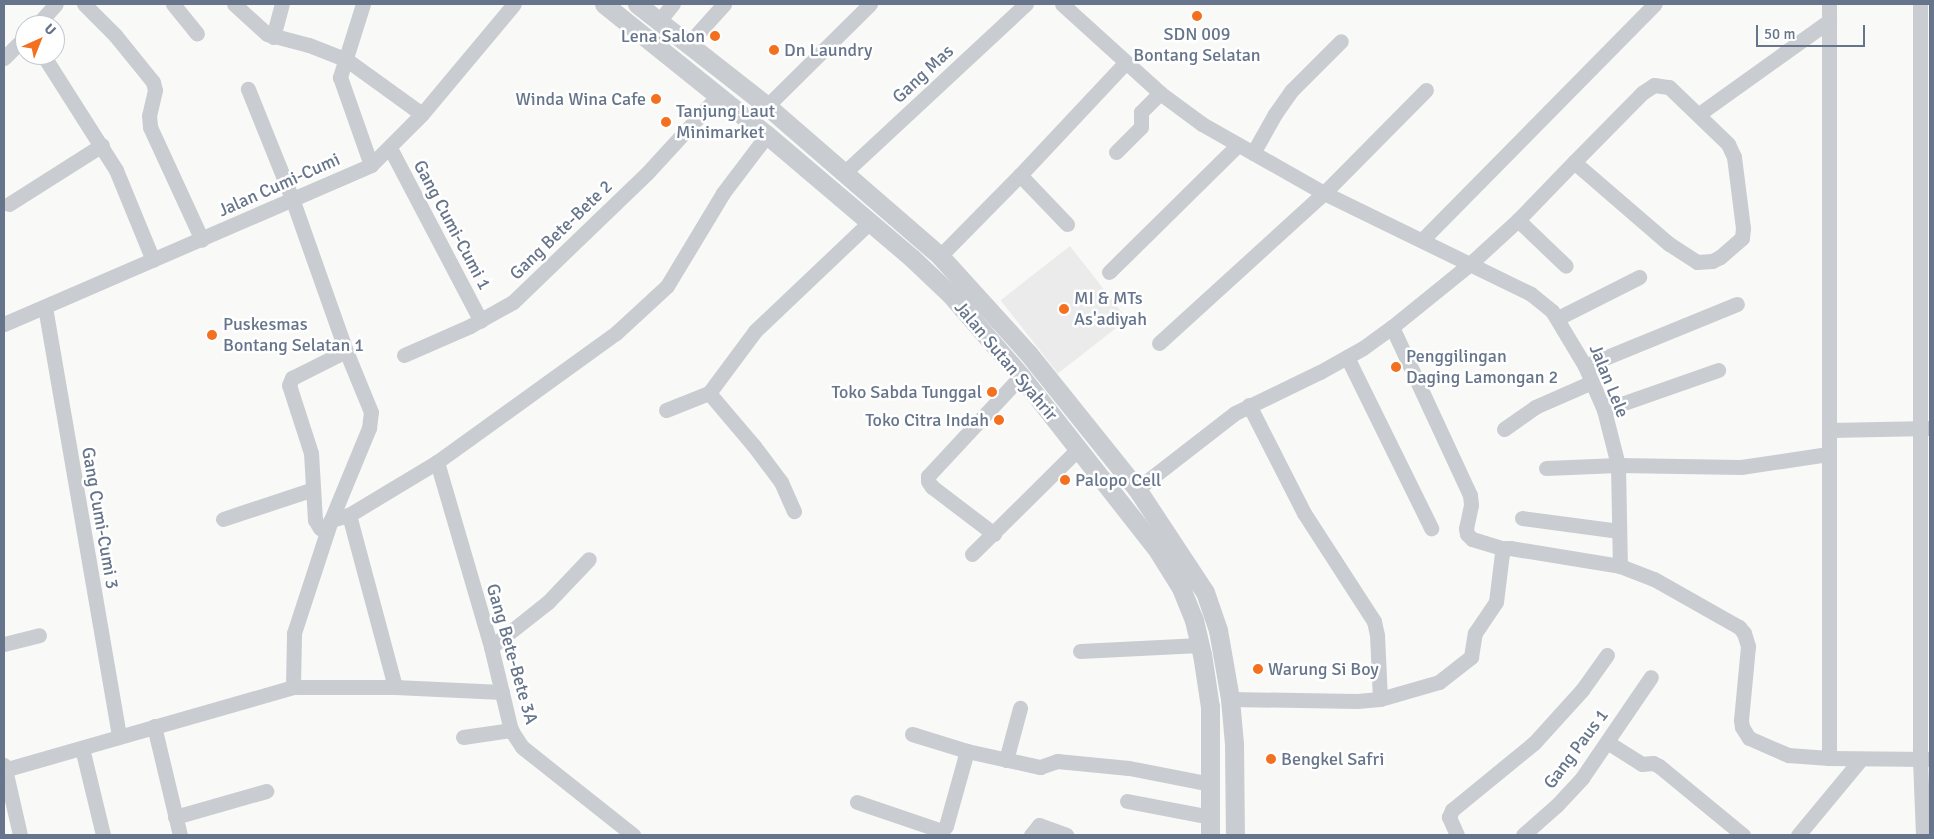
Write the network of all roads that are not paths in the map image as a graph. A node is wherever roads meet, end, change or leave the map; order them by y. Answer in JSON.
{"nodes":[{"id":1,"x":56,"y":4,"type":"edge"},
{"id":2,"x":84,"y":4,"type":"edge"},
{"id":3,"x":173,"y":4,"type":"edge"},
{"id":4,"x":234,"y":4,"type":"edge"},
{"id":5,"x":282,"y":4,"type":"edge"},
{"id":6,"x":363,"y":4,"type":"edge"},
{"id":7,"x":514,"y":4,"type":"edge"},
{"id":8,"x":604,"y":4,"type":"edge"},
{"id":9,"x":637,"y":4,"type":"edge"},
{"id":10,"x":673,"y":4,"type":"edge"},
{"id":11,"x":724,"y":4,"type":"edge"},
{"id":12,"x":870,"y":4,"type":"edge"},
{"id":13,"x":1026,"y":4,"type":"edge"},
{"id":14,"x":1062,"y":4,"type":"edge"},
{"id":15,"x":1655,"y":4,"type":"edge"},
{"id":16,"x":1829,"y":4,"type":"edge"},
{"id":17,"x":1920,"y":4,"type":"edge"},
{"id":18,"x":46,"y":15,"type":"edge"},
{"id":19,"x":658,"y":21,"type":"junction"},
{"id":20,"x":1829,"y":21,"type":"junction"},
{"id":21,"x":197,"y":34,"type":"dead end"},
{"id":22,"x":273,"y":37,"type":"junction"},
{"id":23,"x":1341,"y":41,"type":"dead end"},
{"id":24,"x":688,"y":44,"type":"junction"},
{"id":25,"x":15,"y":47,"type":"edge"},
{"id":26,"x":4,"y":58,"type":"edge"},
{"id":27,"x":347,"y":60,"type":"junction"},
{"id":28,"x":1125,"y":63,"type":"junction"},
{"id":29,"x":50,"y":65,"type":"edge"},
{"id":30,"x":248,"y":89,"type":"dead end"},
{"id":31,"x":1426,"y":90,"type":"dead end"},
{"id":32,"x":1160,"y":93,"type":"junction"},
{"id":33,"x":718,"y":96,"type":"junction"},
{"id":34,"x":767,"y":106,"type":"junction"},
{"id":35,"x":422,"y":114,"type":"junction"},
{"id":36,"x":1699,"y":114,"type":"junction"},
{"id":37,"x":767,"y":135,"type":"junction"},
{"id":38,"x":102,"y":145,"type":"junction"},
{"id":39,"x":1238,"y":145,"type":"junction"},
{"id":40,"x":390,"y":148,"type":"junction"},
{"id":41,"x":1116,"y":152,"type":"dead end"},
{"id":42,"x":1253,"y":154,"type":"junction"},
{"id":43,"x":1574,"y":162,"type":"junction"},
{"id":44,"x":371,"y":165,"type":"junction"},
{"id":45,"x":846,"y":172,"type":"junction"},
{"id":46,"x":1020,"y":175,"type":"junction"},
{"id":47,"x":1324,"y":192,"type":"junction"},
{"id":48,"x":6,"y":201,"type":"edge"},
{"id":49,"x":293,"y":201,"type":"junction"},
{"id":50,"x":1518,"y":220,"type":"junction"},
{"id":51,"x":870,"y":222,"type":"junction"},
{"id":52,"x":1067,"y":224,"type":"dead end"},
{"id":53,"x":1423,"y":239,"type":"junction"},
{"id":54,"x":202,"y":240,"type":"junction"},
{"id":55,"x":940,"y":256,"type":"junction"},
{"id":56,"x":153,"y":260,"type":"junction"},
{"id":57,"x":1471,"y":263,"type":"junction"},
{"id":58,"x":1566,"y":266,"type":"dead end"},
{"id":59,"x":1109,"y":272,"type":"dead end"},
{"id":60,"x":1639,"y":277,"type":"dead end"},
{"id":61,"x":1737,"y":304,"type":"dead end"},
{"id":62,"x":45,"y":306,"type":"junction"},
{"id":63,"x":1558,"y":318,"type":"junction"},
{"id":64,"x":481,"y":321,"type":"junction"},
{"id":65,"x":4,"y":324,"type":"edge"},
{"id":66,"x":1392,"y":327,"type":"junction"},
{"id":67,"x":1159,"y":343,"type":"dead end"},
{"id":68,"x":346,"y":351,"type":"junction"},
{"id":69,"x":404,"y":355,"type":"dead end"},
{"id":70,"x":1347,"y":358,"type":"junction"},
{"id":71,"x":1036,"y":363,"type":"junction"},
{"id":72,"x":1585,"y":366,"type":"junction"},
{"id":73,"x":1718,"y":370,"type":"dead end"},
{"id":74,"x":1021,"y":376,"type":"junction"},
{"id":75,"x":1592,"y":382,"type":"junction"},
{"id":76,"x":709,"y":393,"type":"junction"},
{"id":77,"x":1249,"y":405,"type":"junction"},
{"id":78,"x":666,"y":410,"type":"dead end"},
{"id":79,"x":1604,"y":410,"type":"junction"},
{"id":80,"x":1504,"y":428,"type":"dead end"},
{"id":81,"x":1925,"y":428,"type":"edge"},
{"id":82,"x":1829,"y":430,"type":"junction"},
{"id":83,"x":1078,"y":448,"type":"junction"},
{"id":84,"x":1828,"y":454,"type":"junction"},
{"id":85,"x":437,"y":462,"type":"junction"},
{"id":86,"x":1618,"y":465,"type":"junction"},
{"id":87,"x":1546,"y":468,"type":"dead end"},
{"id":88,"x":313,"y":489,"type":"junction"},
{"id":89,"x":1137,"y":489,"type":"junction"},
{"id":90,"x":794,"y":511,"type":"dead end"},
{"id":91,"x":349,"y":515,"type":"junction"},
{"id":92,"x":1522,"y":518,"type":"dead end"},
{"id":93,"x":224,"y":520,"type":"dead end"},
{"id":94,"x":329,"y":526,"type":"junction"},
{"id":95,"x":1431,"y":528,"type":"dead end"},
{"id":96,"x":1619,"y":531,"type":"junction"},
{"id":97,"x":994,"y":534,"type":"junction"},
{"id":98,"x":1504,"y":549,"type":"junction"},
{"id":99,"x":972,"y":554,"type":"dead end"},
{"id":100,"x":589,"y":559,"type":"dead end"},
{"id":101,"x":1620,"y":566,"type":"junction"},
{"id":102,"x":39,"y":635,"type":"dead end"},
{"id":103,"x":4,"y":644,"type":"edge"},
{"id":104,"x":1200,"y":645,"type":"junction"},
{"id":105,"x":491,"y":647,"type":"junction"},
{"id":106,"x":1080,"y":651,"type":"dead end"},
{"id":107,"x":1607,"y":655,"type":"dead end"},
{"id":108,"x":1651,"y":677,"type":"dead end"},
{"id":109,"x":293,"y":687,"type":"junction"},
{"id":110,"x":395,"y":687,"type":"junction"},
{"id":111,"x":502,"y":692,"type":"junction"},
{"id":112,"x":1230,"y":699,"type":"junction"},
{"id":113,"x":1380,"y":699,"type":"junction"},
{"id":114,"x":1020,"y":708,"type":"dead end"},
{"id":115,"x":154,"y":726,"type":"junction"},
{"id":116,"x":511,"y":730,"type":"junction"},
{"id":117,"x":912,"y":734,"type":"dead end"},
{"id":118,"x":119,"y":736,"type":"junction"},
{"id":119,"x":464,"y":737,"type":"dead end"},
{"id":120,"x":1607,"y":742,"type":"junction"},
{"id":121,"x":82,"y":748,"type":"junction"},
{"id":122,"x":967,"y":751,"type":"junction"},
{"id":123,"x":1829,"y":758,"type":"junction"},
{"id":124,"x":1861,"y":759,"type":"junction"},
{"id":125,"x":1006,"y":760,"type":"junction"},
{"id":126,"x":1925,"y":760,"type":"edge"},
{"id":127,"x":4,"y":768,"type":"edge"},
{"id":128,"x":1211,"y":784,"type":"junction"},
{"id":129,"x":266,"y":791,"type":"dead end"},
{"id":130,"x":1126,"y":801,"type":"dead end"},
{"id":131,"x":857,"y":802,"type":"dead end"},
{"id":132,"x":175,"y":817,"type":"junction"},
{"id":133,"x":1211,"y":831,"type":"edge"},
{"id":134,"x":20,"y":835,"type":"edge"},
{"id":135,"x":103,"y":835,"type":"edge"},
{"id":136,"x":180,"y":835,"type":"edge"},
{"id":137,"x":633,"y":835,"type":"edge"},
{"id":138,"x":1031,"y":835,"type":"edge"},
{"id":139,"x":1066,"y":835,"type":"edge"},
{"id":140,"x":1235,"y":835,"type":"edge"},
{"id":141,"x":1457,"y":835,"type":"edge"},
{"id":142,"x":1523,"y":835,"type":"edge"},
{"id":143,"x":1743,"y":835,"type":"edge"},
{"id":144,"x":1798,"y":835,"type":"edge"},
{"id":145,"x":1923,"y":835,"type":"edge"}],
"edges":[{"from":1,"to":18,"type":"street"},
{"from":2,"to":54,"type":"street"},
{"from":3,"to":21,"type":"street"},
{"from":4,"to":22,"type":"street"},
{"from":5,"to":22,"type":"street"},
{"from":6,"to":27,"type":"street"},
{"from":7,"to":35,"type":"street","name":"Jalan Cumi-Cumi"},
{"from":8,"to":33,"type":"street","name":"Jalan Sutan Syahrir"},
{"from":9,"to":19,"type":"street","name":"Jalan Sutan Syahrir"},
{"from":10,"to":19,"type":"street"},
{"from":11,"to":24,"type":"street"},
{"from":12,"to":34,"type":"street"},
{"from":13,"to":45,"type":"street","name":"Gang Mas"},
{"from":14,"to":28,"type":"street","name":"Jalan Lele"},
{"from":15,"to":53,"type":"street"},
{"from":16,"to":20,"type":"street"},
{"from":17,"to":81,"type":"street"},
{"from":19,"to":24,"type":"street","name":"Jalan Sutan Syahrir"},
{"from":20,"to":36,"type":"street"},
{"from":20,"to":82,"type":"street"},
{"from":22,"to":27,"type":"street"},
{"from":23,"to":42,"type":"street"},
{"from":24,"to":34,"type":"street","name":"Jalan Sutan Syahrir"},
{"from":25,"to":26,"type":"street"},
{"from":27,"to":35,"type":"street"},
{"from":27,"to":44,"type":"street"},
{"from":28,"to":32,"type":"street","name":"Jalan Lele"},
{"from":28,"to":46,"type":"street"},
{"from":29,"to":38,"type":"street"},
{"from":30,"to":49,"type":"street"},
{"from":31,"to":47,"type":"street"},
{"from":32,"to":39,"type":"street","name":"Jalan Lele"},
{"from":32,"to":41,"type":"street"},
{"from":33,"to":37,"type":"street","name":"Jalan Sutan Syahrir"},
{"from":33,"to":64,"type":"street","name":"Gang Bete-Bete 2"},
{"from":34,"to":45,"type":"street","name":"Jalan Sutan Syahrir"},
{"from":35,"to":40,"type":"street","name":"Jalan Cumi-Cumi"},
{"from":36,"to":43,"type":"street"},
{"from":36,"to":43,"type":"street"},
{"from":37,"to":51,"type":"street","name":"Jalan Sutan Syahrir"},
{"from":37,"to":85,"type":"street"},
{"from":38,"to":48,"type":"street"},
{"from":38,"to":56,"type":"street"},
{"from":39,"to":42,"type":"street","name":"Jalan Lele"},
{"from":39,"to":59,"type":"street"},
{"from":40,"to":44,"type":"street","name":"Jalan Cumi-Cumi"},
{"from":40,"to":64,"type":"street","name":"Gang Cumi-Cumi 1"},
{"from":42,"to":47,"type":"street","name":"Jalan Lele"},
{"from":43,"to":50,"type":"street"},
{"from":44,"to":49,"type":"street","name":"Jalan Cumi-Cumi"},
{"from":45,"to":55,"type":"street","name":"Jalan Sutan Syahrir"},
{"from":46,"to":52,"type":"street"},
{"from":46,"to":55,"type":"street"},
{"from":47,"to":53,"type":"street","name":"Jalan Lele"},
{"from":47,"to":67,"type":"street"},
{"from":49,"to":54,"type":"street","name":"Jalan Cumi-Cumi"},
{"from":49,"to":68,"type":"street"},
{"from":50,"to":57,"type":"street"},
{"from":50,"to":58,"type":"street"},
{"from":51,"to":74,"type":"street","name":"Jalan Sutan Syahrir"},
{"from":51,"to":76,"type":"street"},
{"from":53,"to":57,"type":"street","name":"Jalan Lele"},
{"from":54,"to":56,"type":"street","name":"Jalan Cumi-Cumi"},
{"from":55,"to":71,"type":"street","name":"Jalan Sutan Syahrir"},
{"from":56,"to":62,"type":"street","name":"Jalan Cumi-Cumi"},
{"from":57,"to":63,"type":"street","name":"Jalan Lele"},
{"from":57,"to":66,"type":"street"},
{"from":60,"to":63,"type":"street"},
{"from":61,"to":72,"type":"street"},
{"from":62,"to":65,"type":"street","name":"Jalan Cumi-Cumi"},
{"from":62,"to":118,"type":"street","name":"Gang Cumi-Cumi 3"},
{"from":63,"to":72,"type":"street","name":"Jalan Lele"},
{"from":64,"to":69,"type":"street","name":"Gang Bete-Bete 2"},
{"from":66,"to":70,"type":"street"},
{"from":66,"to":98,"type":"street"},
{"from":68,"to":88,"type":"street"},
{"from":68,"to":94,"type":"street"},
{"from":70,"to":77,"type":"street"},
{"from":70,"to":95,"type":"street"},
{"from":71,"to":74,"type":"street"},
{"from":71,"to":89,"type":"street","name":"Jalan Sutan Syahrir"},
{"from":72,"to":75,"type":"street","name":"Jalan Lele"},
{"from":73,"to":79,"type":"street"},
{"from":74,"to":83,"type":"street","name":"Jalan Sutan Syahrir"},
{"from":74,"to":97,"type":"street"},
{"from":75,"to":79,"type":"street","name":"Jalan Lele"},
{"from":75,"to":80,"type":"street"},
{"from":76,"to":78,"type":"street"},
{"from":76,"to":90,"type":"street"},
{"from":77,"to":89,"type":"street"},
{"from":77,"to":113,"type":"street"},
{"from":79,"to":86,"type":"street","name":"Jalan Lele"},
{"from":81,"to":82,"type":"street"},
{"from":81,"to":126,"type":"street"},
{"from":82,"to":84,"type":"street"},
{"from":83,"to":97,"type":"street"},
{"from":83,"to":104,"type":"street","name":"Jalan Sutan Syahrir"},
{"from":84,"to":86,"type":"street"},
{"from":84,"to":123,"type":"street"},
{"from":85,"to":91,"type":"street"},
{"from":85,"to":105,"type":"street","name":"Gang Bete-Bete 3A"},
{"from":86,"to":87,"type":"street"},
{"from":86,"to":96,"type":"street","name":"Jalan Lele"},
{"from":88,"to":93,"type":"street"},
{"from":88,"to":94,"type":"street"},
{"from":89,"to":112,"type":"street","name":"Jalan Sutan Syahrir"},
{"from":91,"to":94,"type":"street"},
{"from":91,"to":110,"type":"street"},
{"from":92,"to":96,"type":"street"},
{"from":94,"to":109,"type":"street"},
{"from":96,"to":101,"type":"street","name":"Jalan Lele"},
{"from":97,"to":99,"type":"street"},
{"from":98,"to":101,"type":"street"},
{"from":98,"to":113,"type":"street"},
{"from":100,"to":105,"type":"street"},
{"from":101,"to":123,"type":"street"},
{"from":102,"to":103,"type":"street"},
{"from":104,"to":106,"type":"street"},
{"from":104,"to":128,"type":"street","name":"Jalan Sutan Syahrir"},
{"from":105,"to":111,"type":"street","name":"Gang Bete-Bete 3A"},
{"from":107,"to":141,"type":"street"},
{"from":108,"to":120,"type":"street","name":"Gang Paus 1"},
{"from":109,"to":110,"type":"street"},
{"from":109,"to":115,"type":"street"},
{"from":110,"to":111,"type":"street"},
{"from":111,"to":116,"type":"street","name":"Gang Bete-Bete 3A"},
{"from":112,"to":113,"type":"street"},
{"from":112,"to":140,"type":"street","name":"Jalan Sutan Syahrir"},
{"from":114,"to":125,"type":"street"},
{"from":115,"to":118,"type":"street"},
{"from":115,"to":132,"type":"street"},
{"from":116,"to":119,"type":"street"},
{"from":116,"to":137,"type":"street","name":"Gang Bete-Bete 3A"},
{"from":117,"to":122,"type":"street"},
{"from":118,"to":121,"type":"street"},
{"from":120,"to":142,"type":"street","name":"Gang Paus 1"},
{"from":120,"to":143,"type":"street"},
{"from":121,"to":127,"type":"street"},
{"from":121,"to":135,"type":"street"},
{"from":122,"to":125,"type":"street"},
{"from":122,"to":131,"type":"street"},
{"from":123,"to":124,"type":"street"},
{"from":124,"to":126,"type":"street"},
{"from":124,"to":144,"type":"street"},
{"from":125,"to":128,"type":"street"},
{"from":126,"to":145,"type":"street"},
{"from":127,"to":134,"type":"street"},
{"from":128,"to":133,"type":"street","name":"Jalan Sutan Syahrir"},
{"from":129,"to":132,"type":"street"},
{"from":130,"to":133,"type":"street"},
{"from":132,"to":136,"type":"street"},
{"from":138,"to":139,"type":"street"}]}
